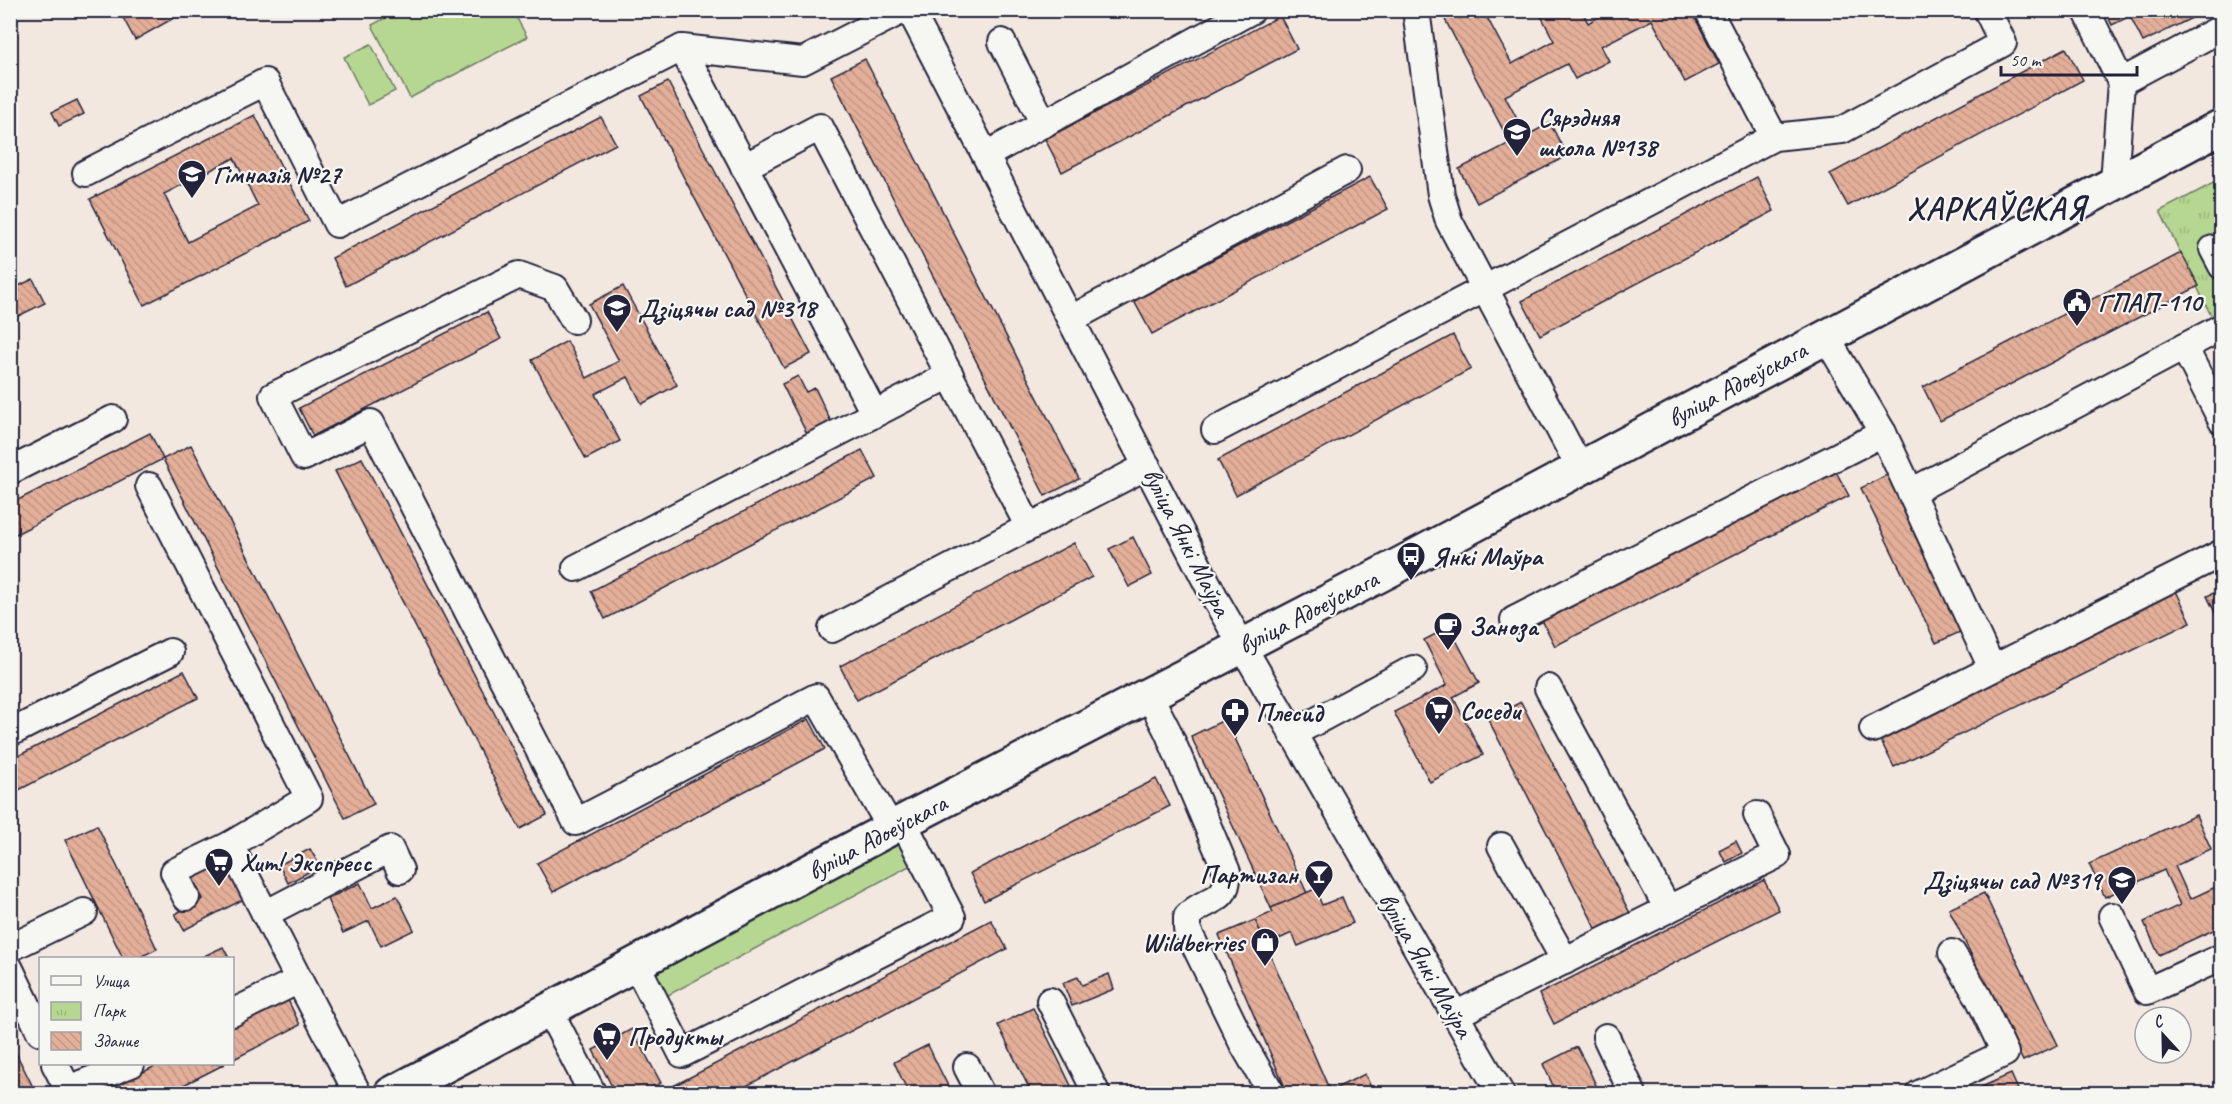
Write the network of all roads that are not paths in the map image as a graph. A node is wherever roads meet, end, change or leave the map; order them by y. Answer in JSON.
{"nodes":[{"id":1,"x":903,"y":10,"type":"edge"},
{"id":2,"x":910,"y":10,"type":"edge"},
{"id":3,"x":1252,"y":10,"type":"edge"},
{"id":4,"x":1416,"y":10,"type":"edge"},
{"id":5,"x":1708,"y":10,"type":"edge"},
{"id":6,"x":1988,"y":10,"type":"edge"},
{"id":7,"x":2086,"y":10,"type":"edge"},
{"id":8,"x":2222,"y":28,"type":"edge"},
{"id":9,"x":1002,"y":42,"type":"dead end"},
{"id":10,"x":682,"y":48,"type":"junction"},
{"id":11,"x":2121,"y":82,"type":"junction"},
{"id":12,"x":1044,"y":124,"type":"junction"},
{"id":13,"x":2222,"y":126,"type":"edge"},
{"id":14,"x":1774,"y":137,"type":"junction"},
{"id":15,"x":986,"y":155,"type":"junction"},
{"id":16,"x":744,"y":166,"type":"junction"},
{"id":17,"x":1347,"y":170,"type":"dead end"},
{"id":18,"x":86,"y":174,"type":"dead end"},
{"id":19,"x":2114,"y":183,"type":"junction"},
{"id":20,"x":1485,"y":286,"type":"junction"},
{"id":21,"x":1071,"y":319,"type":"junction"},
{"id":22,"x":574,"y":320,"type":"dead end"},
{"id":23,"x":2222,"y":327,"type":"edge"},
{"id":24,"x":1826,"y":337,"type":"junction"},
{"id":25,"x":2184,"y":347,"type":"junction"},
{"id":26,"x":950,"y":375,"type":"junction"},
{"id":27,"x":874,"y":413,"type":"junction"},
{"id":28,"x":113,"y":419,"type":"dead end"},
{"id":29,"x":2222,"y":421,"type":"edge"},
{"id":30,"x":1215,"y":430,"type":"dead end"},
{"id":31,"x":1883,"y":433,"type":"junction"},
{"id":32,"x":1147,"y":466,"type":"junction"},
{"id":33,"x":1580,"y":468,"type":"junction"},
{"id":34,"x":10,"y":471,"type":"edge"},
{"id":35,"x":149,"y":486,"type":"dead end"},
{"id":36,"x":1911,"y":492,"type":"junction"},
{"id":37,"x":1029,"y":527,"type":"junction"},
{"id":38,"x":2222,"y":553,"type":"edge"},
{"id":39,"x":576,"y":568,"type":"dead end"},
{"id":40,"x":1514,"y":620,"type":"dead end"},
{"id":41,"x":832,"y":629,"type":"dead end"},
{"id":42,"x":1242,"y":646,"type":"junction"},
{"id":43,"x":170,"y":652,"type":"dead end"},
{"id":44,"x":1992,"y":668,"type":"junction"},
{"id":45,"x":1413,"y":669,"type":"dead end"},
{"id":46,"x":1548,"y":688,"type":"dead end"},
{"id":47,"x":1149,"y":695,"type":"junction"},
{"id":48,"x":1874,"y":729,"type":"dead end"},
{"id":49,"x":10,"y":733,"type":"edge"},
{"id":50,"x":1292,"y":734,"type":"junction"},
{"id":51,"x":1757,"y":814,"type":"dead end"},
{"id":52,"x":897,"y":825,"type":"junction"},
{"id":53,"x":230,"y":845,"type":"junction"},
{"id":54,"x":1501,"y":846,"type":"dead end"},
{"id":55,"x":400,"y":870,"type":"dead end"},
{"id":56,"x":186,"y":897,"type":"dead end"},
{"id":57,"x":1668,"y":909,"type":"junction"},
{"id":58,"x":84,"y":912,"type":"dead end"},
{"id":59,"x":265,"y":914,"type":"junction"},
{"id":60,"x":2112,"y":916,"type":"dead end"},
{"id":61,"x":10,"y":948,"type":"edge"},
{"id":62,"x":1952,"y":953,"type":"dead end"},
{"id":63,"x":2222,"y":957,"type":"edge"},
{"id":64,"x":1565,"y":961,"type":"junction"},
{"id":65,"x":636,"y":964,"type":"junction"},
{"id":66,"x":10,"y":969,"type":"edge"},
{"id":67,"x":299,"y":980,"type":"junction"},
{"id":68,"x":1050,"y":1001,"type":"dead end"},
{"id":69,"x":549,"y":1010,"type":"junction"},
{"id":70,"x":234,"y":1012,"type":"edge"},
{"id":71,"x":1455,"y":1015,"type":"junction"},
{"id":72,"x":39,"y":1030,"type":"edge"},
{"id":73,"x":1606,"y":1037,"type":"dead end"},
{"id":74,"x":56,"y":1065,"type":"edge"},
{"id":75,"x":128,"y":1065,"type":"edge"},
{"id":76,"x":967,"y":1067,"type":"dead end"},
{"id":77,"x":358,"y":1094,"type":"edge"},
{"id":78,"x":391,"y":1094,"type":"edge"},
{"id":79,"x":593,"y":1094,"type":"edge"},
{"id":80,"x":981,"y":1094,"type":"edge"},
{"id":81,"x":1096,"y":1094,"type":"edge"},
{"id":82,"x":1272,"y":1094,"type":"edge"},
{"id":83,"x":1500,"y":1094,"type":"edge"},
{"id":84,"x":1633,"y":1094,"type":"edge"},
{"id":85,"x":1919,"y":1094,"type":"edge"}],
"edges":[{"from":1,"to":10,"type":"street"},
{"from":2,"to":15,"type":"street","name":"вуліца Янкі Маўра"},
{"from":3,"to":12,"type":"street"},
{"from":4,"to":20,"type":"street"},
{"from":5,"to":14,"type":"street"},
{"from":6,"to":14,"type":"street"},
{"from":7,"to":11,"type":"street"},
{"from":8,"to":11,"type":"street"},
{"from":9,"to":12,"type":"street"},
{"from":10,"to":16,"type":"street"},
{"from":10,"to":18,"type":"street"},
{"from":11,"to":19,"type":"street"},
{"from":12,"to":15,"type":"street"},
{"from":13,"to":19,"type":"main road","name":"вуліца Адоеўскага"},
{"from":14,"to":20,"type":"street"},
{"from":15,"to":21,"type":"street","name":"вуліца Янкі Маўра"},
{"from":16,"to":26,"type":"street"},
{"from":16,"to":27,"type":"street"},
{"from":17,"to":21,"type":"street"},
{"from":19,"to":24,"type":"main road","name":"вуліца Адоеўскага"},
{"from":20,"to":30,"type":"street"},
{"from":20,"to":33,"type":"street"},
{"from":21,"to":32,"type":"street","name":"вуліца Янкі Маўра"},
{"from":22,"to":52,"type":"street"},
{"from":23,"to":25,"type":"street"},
{"from":24,"to":31,"type":"street"},
{"from":24,"to":33,"type":"main road","name":"вуліца Адоеўскага"},
{"from":25,"to":29,"type":"street"},
{"from":25,"to":36,"type":"street"},
{"from":26,"to":27,"type":"street"},
{"from":26,"to":37,"type":"street"},
{"from":27,"to":39,"type":"street"},
{"from":28,"to":34,"type":"street"},
{"from":31,"to":36,"type":"street"},
{"from":31,"to":40,"type":"street"},
{"from":32,"to":37,"type":"street"},
{"from":32,"to":42,"type":"street","name":"вуліца Янкі Маўра"},
{"from":33,"to":42,"type":"main road","name":"вуліца Адоеўскага"},
{"from":35,"to":53,"type":"street"},
{"from":36,"to":44,"type":"street"},
{"from":37,"to":41,"type":"street"},
{"from":38,"to":44,"type":"street"},
{"from":42,"to":47,"type":"main road","name":"вуліца Адоеўскага"},
{"from":42,"to":50,"type":"street","name":"вуліца Янкі Маўра"},
{"from":43,"to":49,"type":"street"},
{"from":44,"to":48,"type":"street"},
{"from":45,"to":50,"type":"street"},
{"from":46,"to":57,"type":"street"},
{"from":47,"to":52,"type":"main road","name":"вуліца Адоеўскага"},
{"from":47,"to":82,"type":"street"},
{"from":50,"to":71,"type":"street","name":"вуліца Янкі Маўра"},
{"from":51,"to":57,"type":"street"},
{"from":52,"to":65,"type":"main road","name":"вуліца Адоеўскага"},
{"from":52,"to":65,"type":"street"},
{"from":53,"to":56,"type":"street"},
{"from":53,"to":59,"type":"street"},
{"from":54,"to":64,"type":"street"},
{"from":55,"to":59,"type":"street"},
{"from":57,"to":64,"type":"street"},
{"from":58,"to":61,"type":"street"},
{"from":59,"to":67,"type":"street"},
{"from":60,"to":63,"type":"street"},
{"from":62,"to":85,"type":"street"},
{"from":64,"to":71,"type":"street"},
{"from":65,"to":69,"type":"main road","name":"вуліца Адоеўскага"},
{"from":66,"to":72,"type":"street"},
{"from":67,"to":70,"type":"street"},
{"from":67,"to":77,"type":"street"},
{"from":68,"to":81,"type":"street"},
{"from":69,"to":78,"type":"main road","name":"вуліца Адоеўскага"},
{"from":69,"to":79,"type":"street"},
{"from":71,"to":83,"type":"street","name":"вуліца Янкі Маўра"},
{"from":73,"to":84,"type":"street"},
{"from":74,"to":75,"type":"street"},
{"from":76,"to":80,"type":"street"}]}
